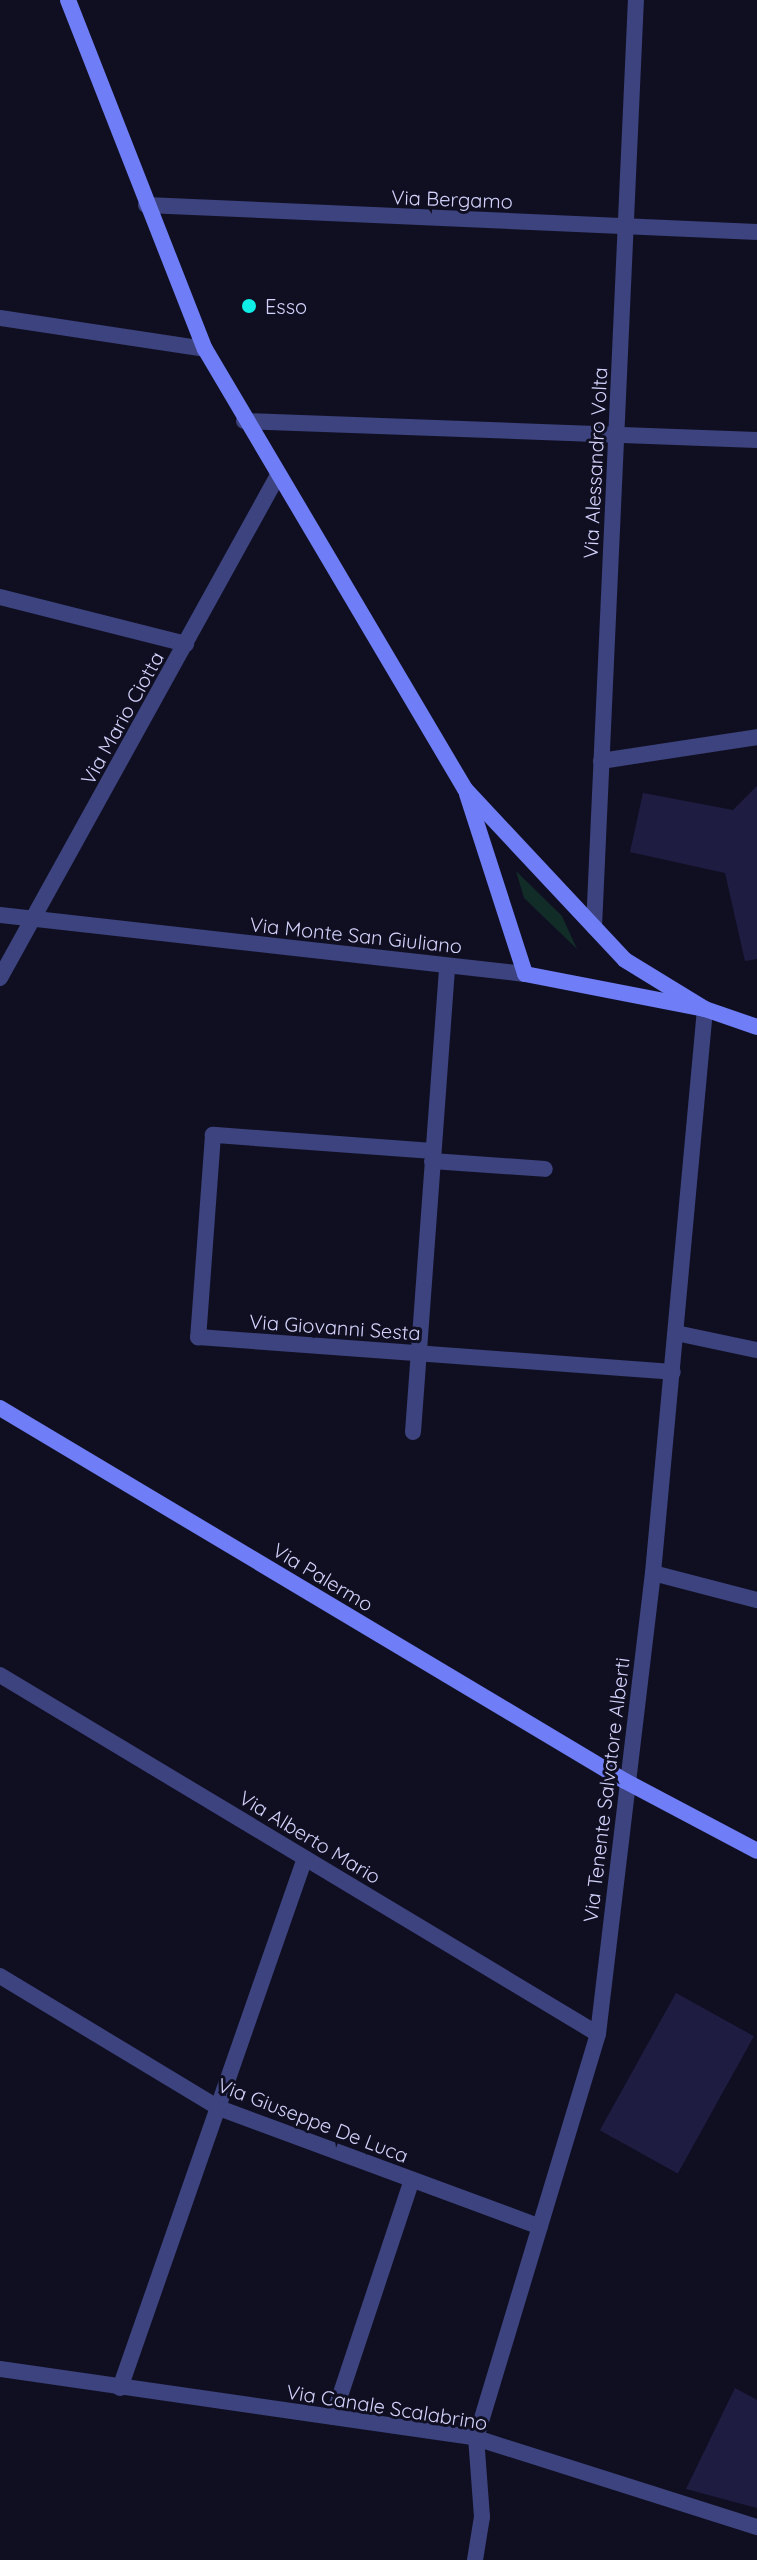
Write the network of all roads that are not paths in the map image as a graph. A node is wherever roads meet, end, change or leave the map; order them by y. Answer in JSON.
{"nodes":[{"id":1,"x":68,"y":0,"type":"edge"},
{"id":2,"x":636,"y":0,"type":"edge"},
{"id":3,"x":146,"y":205,"type":"junction"},
{"id":4,"x":625,"y":226,"type":"junction"},
{"id":5,"x":757,"y":232,"type":"edge"},
{"id":6,"x":0,"y":318,"type":"edge"},
{"id":7,"x":205,"y":349,"type":"junction"},
{"id":8,"x":244,"y":421,"type":"junction"},
{"id":9,"x":616,"y":435,"type":"junction"},
{"id":10,"x":757,"y":440,"type":"edge"},
{"id":11,"x":277,"y":477,"type":"junction"},
{"id":12,"x":0,"y":597,"type":"edge"},
{"id":13,"x":186,"y":644,"type":"junction"},
{"id":14,"x":757,"y":737,"type":"edge"},
{"id":15,"x":601,"y":761,"type":"junction"},
{"id":16,"x":465,"y":789,"type":"junction"},
{"id":17,"x":0,"y":915,"type":"edge"},
{"id":18,"x":33,"y":919,"type":"junction"},
{"id":19,"x":594,"y":927,"type":"junction"},
{"id":20,"x":447,"y":966,"type":"junction"},
{"id":21,"x":525,"y":974,"type":"junction"},
{"id":22,"x":0,"y":978,"type":"edge"},
{"id":23,"x":705,"y":1009,"type":"junction"},
{"id":24,"x":757,"y":1027,"type":"edge"},
{"id":25,"x":433,"y":1156,"type":"junction"},
{"id":26,"x":545,"y":1169,"type":"dead end"},
{"id":27,"x":676,"y":1333,"type":"junction"},
{"id":28,"x":757,"y":1350,"type":"edge"},
{"id":29,"x":419,"y":1353,"type":"junction"},
{"id":30,"x":673,"y":1372,"type":"junction"},
{"id":31,"x":0,"y":1408,"type":"edge"},
{"id":32,"x":413,"y":1432,"type":"dead end"},
{"id":33,"x":653,"y":1573,"type":"junction"},
{"id":34,"x":757,"y":1600,"type":"edge"},
{"id":35,"x":0,"y":1675,"type":"edge"},
{"id":36,"x":625,"y":1781,"type":"junction"},
{"id":37,"x":757,"y":1851,"type":"edge"},
{"id":38,"x":305,"y":1858,"type":"junction"},
{"id":39,"x":1,"y":1982,"type":"edge"},
{"id":40,"x":598,"y":2034,"type":"junction"},
{"id":41,"x":219,"y":2108,"type":"junction"},
{"id":42,"x":412,"y":2180,"type":"junction"},
{"id":43,"x":540,"y":2227,"type":"junction"},
{"id":44,"x":0,"y":2369,"type":"edge"},
{"id":45,"x":120,"y":2388,"type":"junction"},
{"id":46,"x":333,"y":2417,"type":"junction"},
{"id":47,"x":476,"y":2438,"type":"junction"},
{"id":48,"x":757,"y":2527,"type":"edge"},
{"id":49,"x":475,"y":2560,"type":"edge"}],
"edges":[{"from":1,"to":3,"type":"main road"},
{"from":2,"to":4,"type":"street","name":"Via Alessandro Volta"},
{"from":3,"to":4,"type":"street","name":"Via Bergamo"},
{"from":3,"to":7,"type":"main road"},
{"from":4,"to":5,"type":"street","name":"Via Bergamo"},
{"from":4,"to":9,"type":"street","name":"Via Alessandro Volta"},
{"from":6,"to":7,"type":"street"},
{"from":7,"to":8,"type":"main road"},
{"from":8,"to":9,"type":"street"},
{"from":8,"to":11,"type":"main road"},
{"from":9,"to":10,"type":"street"},
{"from":9,"to":15,"type":"street","name":"Via Alessandro Volta"},
{"from":11,"to":13,"type":"street","name":"Via Mario Ciotta"},
{"from":11,"to":16,"type":"main road"},
{"from":12,"to":13,"type":"street"},
{"from":13,"to":18,"type":"street","name":"Via Mario Ciotta"},
{"from":14,"to":15,"type":"street"},
{"from":15,"to":19,"type":"street","name":"Via Alessandro Volta"},
{"from":16,"to":19,"type":"main road"},
{"from":16,"to":21,"type":"main road"},
{"from":17,"to":18,"type":"street","name":"Via Monte San Giuliano"},
{"from":18,"to":20,"type":"street","name":"Via Monte San Giuliano"},
{"from":18,"to":22,"type":"street","name":"Via Mario Ciotta"},
{"from":19,"to":23,"type":"main road"},
{"from":20,"to":21,"type":"street","name":"Via Monte San Giuliano"},
{"from":20,"to":25,"type":"street"},
{"from":21,"to":23,"type":"main road","name":"Via Monte San Giuliano"},
{"from":23,"to":24,"type":"main road"},
{"from":23,"to":27,"type":"street","name":"Via Tenente Salvatore Alberti"},
{"from":25,"to":26,"type":"street"},
{"from":25,"to":29,"type":"street"},
{"from":25,"to":29,"type":"street","name":"Via Giovanni Sesta"},
{"from":27,"to":28,"type":"street"},
{"from":27,"to":30,"type":"street","name":"Via Tenente Salvatore Alberti"},
{"from":29,"to":30,"type":"street","name":"Via Giovanni Sesta"},
{"from":29,"to":32,"type":"street"},
{"from":30,"to":33,"type":"street","name":"Via Tenente Salvatore Alberti"},
{"from":31,"to":36,"type":"main road","name":"Via Palermo"},
{"from":33,"to":34,"type":"street"},
{"from":33,"to":36,"type":"street","name":"Via Tenente Salvatore Alberti"},
{"from":35,"to":38,"type":"street","name":"Via Alberto Mario"},
{"from":36,"to":37,"type":"main road","name":"Via Palermo"},
{"from":36,"to":40,"type":"street","name":"Via Tenente Salvatore Alberti"},
{"from":38,"to":40,"type":"street","name":"Via Alberto Mario"},
{"from":38,"to":41,"type":"street"},
{"from":39,"to":41,"type":"street","name":"Via Giuseppe De Luca"},
{"from":40,"to":43,"type":"street","name":"Via Tenente Salvatore Alberti"},
{"from":41,"to":42,"type":"street","name":"Via Giuseppe De Luca"},
{"from":41,"to":45,"type":"street"},
{"from":42,"to":43,"type":"street","name":"Via Giuseppe De Luca"},
{"from":42,"to":46,"type":"street"},
{"from":43,"to":47,"type":"street","name":"Via Tenente Salvatore Alberti"},
{"from":44,"to":45,"type":"street","name":"Via Canale Scalabrino"},
{"from":45,"to":46,"type":"street","name":"Via Canale Scalabrino"},
{"from":46,"to":47,"type":"street","name":"Via Canale Scalabrino"},
{"from":47,"to":48,"type":"street","name":"Via Canale Scalabrino"},
{"from":47,"to":49,"type":"street","name":"Via Tenente Salvatore Alberti"}]}
